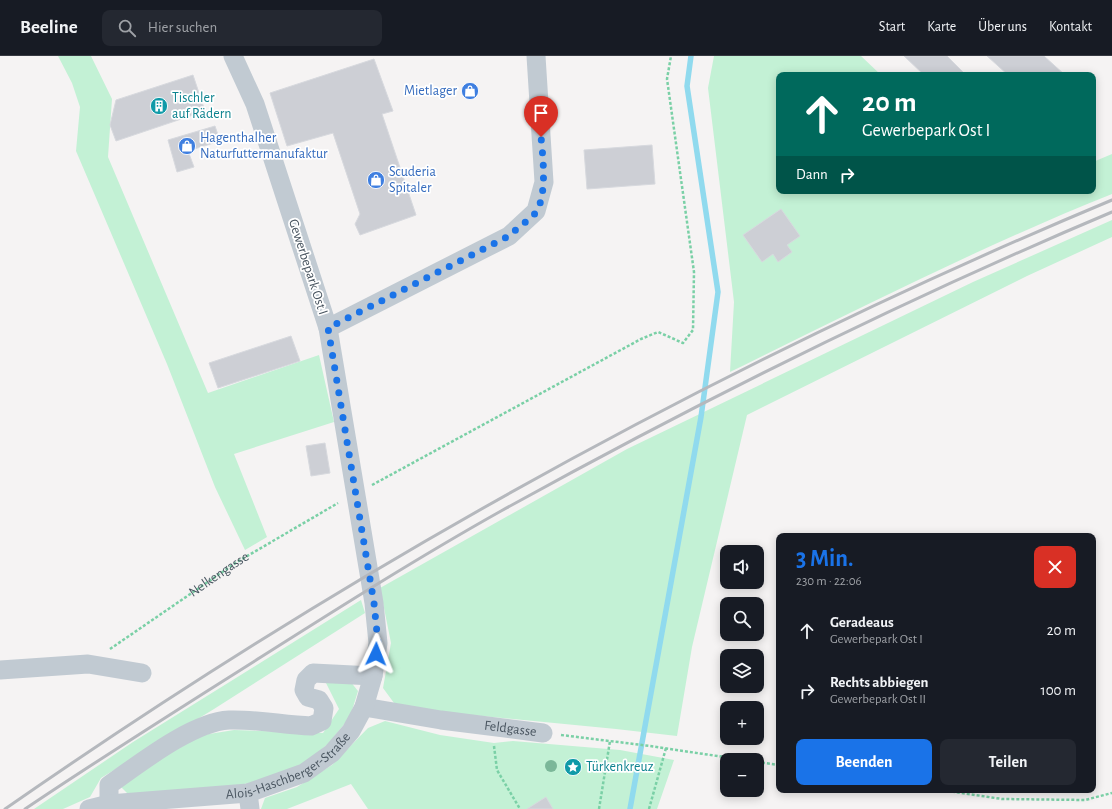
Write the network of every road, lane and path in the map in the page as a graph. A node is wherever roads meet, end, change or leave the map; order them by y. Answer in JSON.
{"nodes":[{"id":1,"x":233,"y":56,"type":"edge"},
{"id":2,"x":536,"y":56,"type":"edge"},
{"id":3,"x":671,"y":56,"type":"edge"},
{"id":4,"x":328,"y":328,"type":"junction"},
{"id":5,"x":355,"y":494,"type":"junction"},
{"id":6,"x":374,"y":603,"type":"joint"},
{"id":7,"x":88,"y":664,"type":"junction"},
{"id":8,"x":0,"y":670,"type":"edge"},
{"id":9,"x":142,"y":673,"type":"dead end"},
{"id":10,"x":373,"y":676,"type":"junction"},
{"id":11,"x":364,"y":707,"type":"junction"},
{"id":12,"x":494,"y":727,"type":"junction"},
{"id":13,"x":543,"y":733,"type":"joint"},
{"id":14,"x":610,"y":741,"type":"junction"},
{"id":15,"x":666,"y":748,"type":"junction"},
{"id":16,"x":720,"y":756,"type":"edge"},
{"id":17,"x":764,"y":763,"type":"edge"},
{"id":18,"x":776,"y":765,"type":"edge"},
{"id":19,"x":962,"y":793,"type":"edge"},
{"id":20,"x":1112,"y":793,"type":"edge"},
{"id":21,"x":249,"y":801,"type":"edge"},
{"id":22,"x":109,"y":804,"type":"junction"},
{"id":23,"x":89,"y":809,"type":"edge"},
{"id":24,"x":520,"y":809,"type":"edge"},
{"id":25,"x":599,"y":809,"type":"edge"},
{"id":26,"x":649,"y":809,"type":"edge"}],
"edges":[{"from":1,"to":4,"type":"street","name":"Gewerbepark Ost I"},
{"from":2,"to":4,"type":"street"},
{"from":3,"to":5,"type":"path","name":"Nelkengasse"},
{"from":4,"to":5,"type":"street","name":"Gewerbepark Ost I"},
{"from":5,"to":6,"type":"street","name":"Gewerbepark Ost I"},
{"from":5,"to":7,"type":"path","name":"Nelkengasse"},
{"from":6,"to":10,"type":"street","name":"Alois-Haschberger-Straße"},
{"from":7,"to":8,"type":"street"},
{"from":7,"to":9,"type":"street"},
{"from":10,"to":11,"type":"street","name":"Alois-Haschberger-Straße"},
{"from":10,"to":22,"type":"street"},
{"from":11,"to":12,"type":"street","name":"Feldgasse"},
{"from":11,"to":21,"type":"street","name":"Alois-Haschberger-Straße"},
{"from":12,"to":13,"type":"street","name":"Feldgasse"},
{"from":12,"to":24,"type":"path"},
{"from":13,"to":14,"type":"path","name":"Feldgasse"},
{"from":14,"to":15,"type":"path","name":"Feldgasse"},
{"from":14,"to":25,"type":"path"},
{"from":15,"to":16,"type":"path","name":"Feldgasse"},
{"from":15,"to":26,"type":"path"},
{"from":17,"to":18,"type":"path"},
{"from":19,"to":20,"type":"path"},
{"from":21,"to":22,"type":"street","name":"Alois-Haschberger-Straße"},
{"from":22,"to":23,"type":"street","name":"Alois-Haschberger-Straße"}]}
